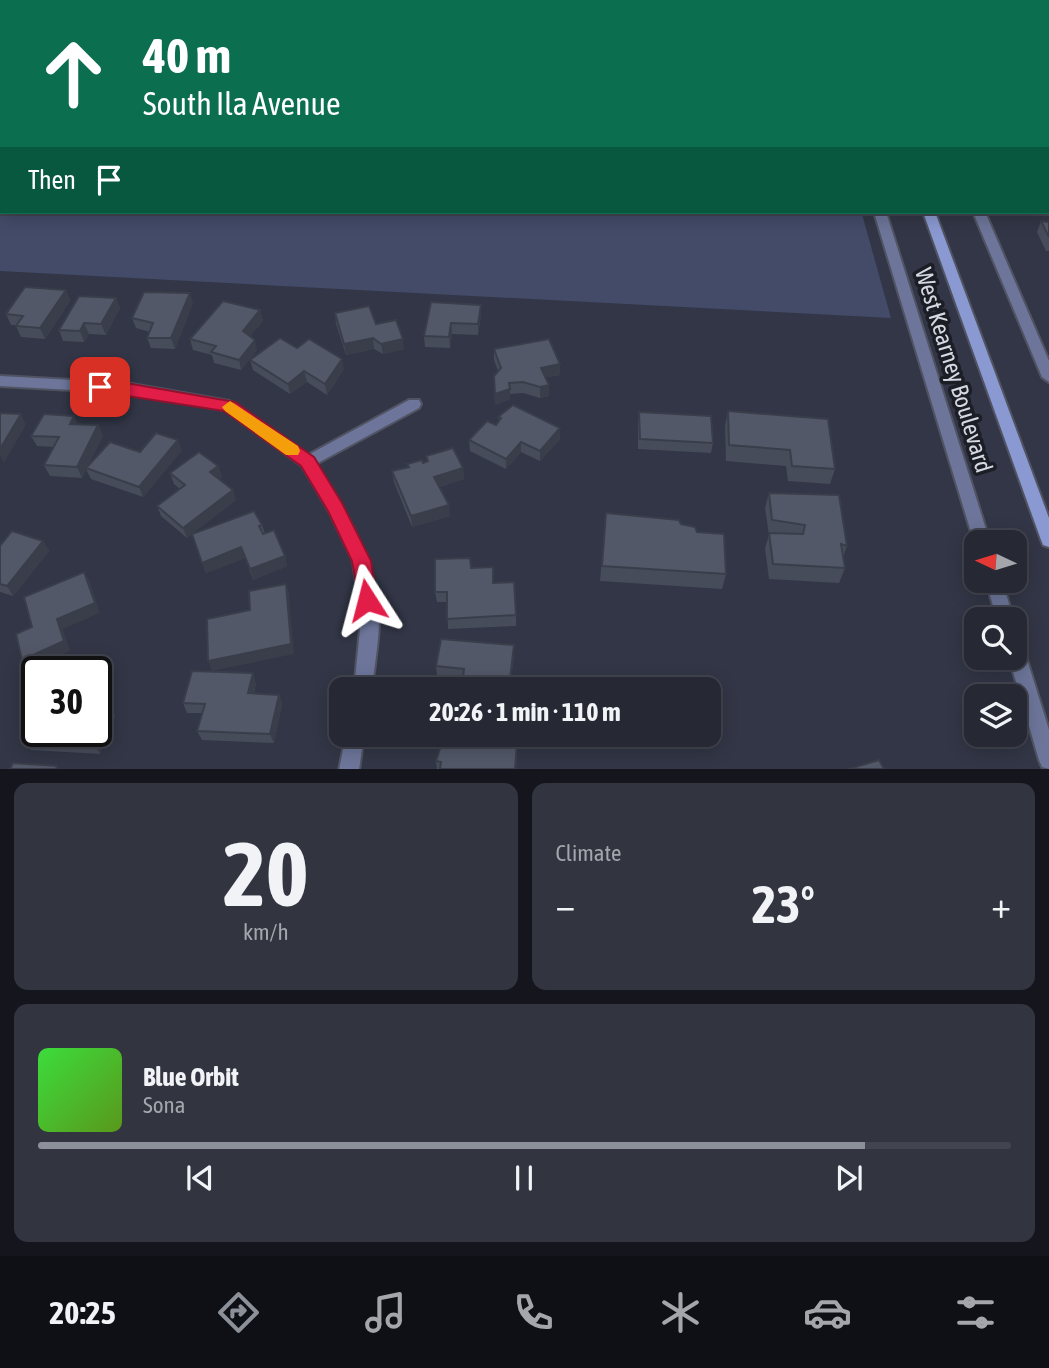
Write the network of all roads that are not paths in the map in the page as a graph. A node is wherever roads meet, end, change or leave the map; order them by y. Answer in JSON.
{"nodes":[{"id":1,"x":881,"y":214,"type":"edge"},
{"id":2,"x":930,"y":214,"type":"edge"},
{"id":3,"x":980,"y":214,"type":"edge"},
{"id":4,"x":1049,"y":377,"type":"edge"},
{"id":5,"x":0,"y":382,"type":"edge"},
{"id":6,"x":414,"y":404,"type":"dead end"},
{"id":7,"x":307,"y":462,"type":"junction"},
{"id":8,"x":978,"y":530,"type":"edge"},
{"id":9,"x":1049,"y":540,"type":"edge"},
{"id":10,"x":1021,"y":670,"type":"edge"},
{"id":11,"x":364,"y":677,"type":"edge"},
{"id":12,"x":353,"y":747,"type":"edge"},
{"id":13,"x":1049,"y":760,"type":"edge"},
{"id":14,"x":349,"y":769,"type":"edge"}],
"edges":[{"from":1,"to":8,"type":"street","name":"West Kearney Boulevard"},
{"from":2,"to":9,"type":"main road","name":"West Kearney Boulevard"},
{"from":3,"to":4,"type":"street"},
{"from":5,"to":7,"type":"street"},
{"from":6,"to":7,"type":"street"},
{"from":7,"to":11,"type":"street"},
{"from":10,"to":13,"type":"street"},
{"from":12,"to":14,"type":"street"}]}
